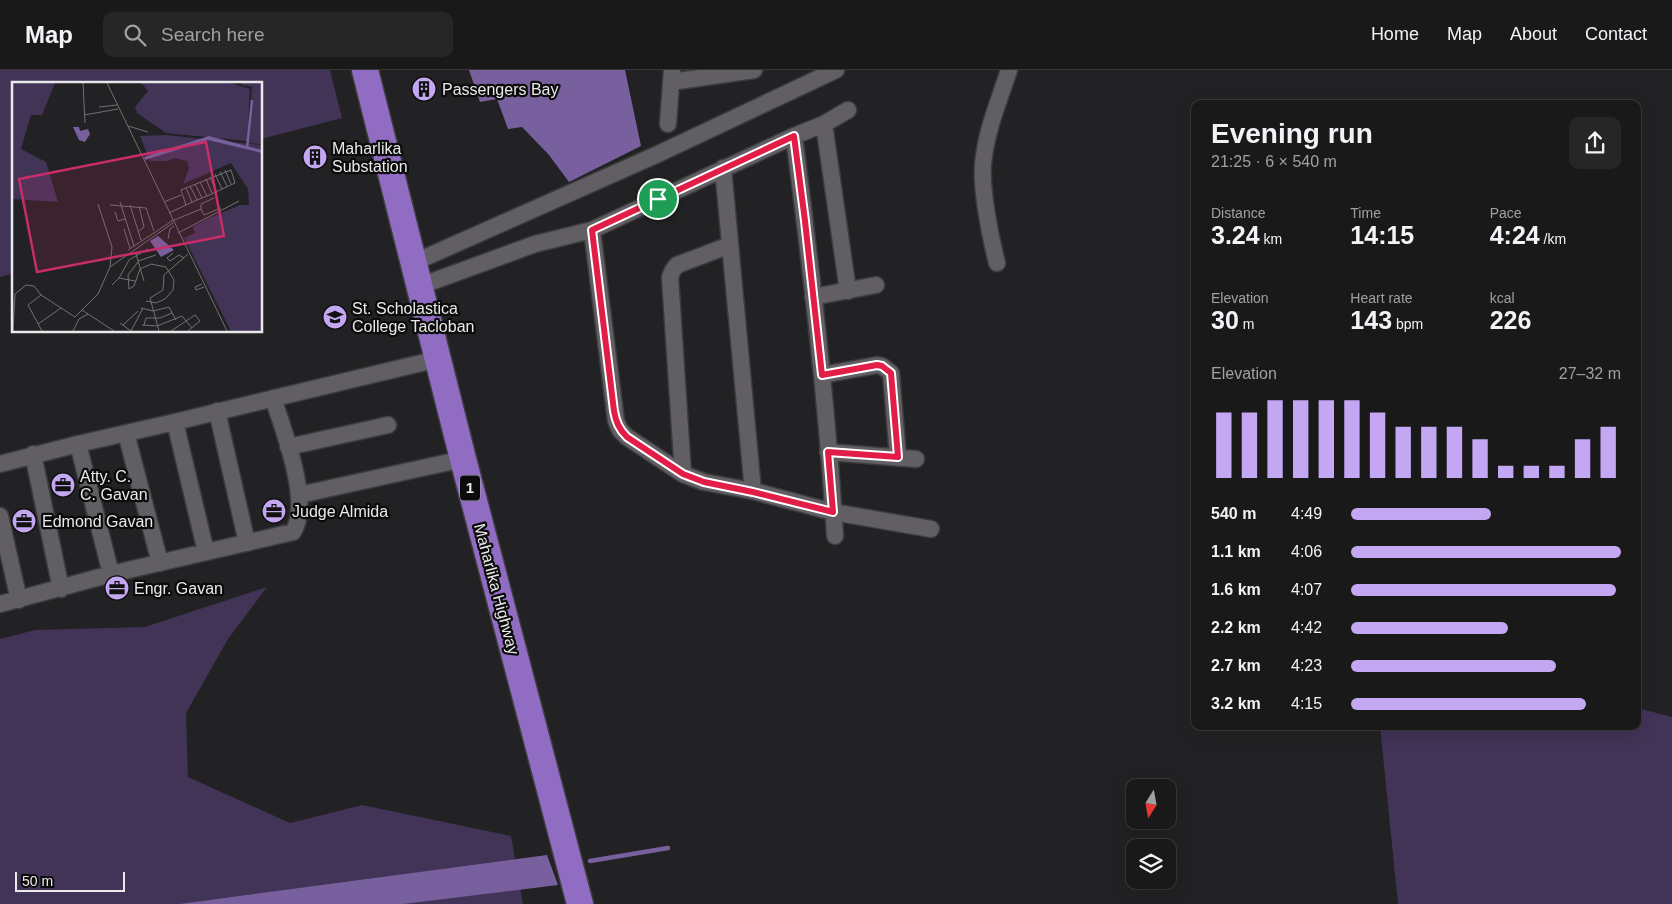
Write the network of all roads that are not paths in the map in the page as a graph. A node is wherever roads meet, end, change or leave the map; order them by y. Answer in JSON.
{"nodes":[{"id":1,"x":365,"y":70,"type":"edge"},
{"id":2,"x":754,"y":70,"type":"edge"},
{"id":3,"x":836,"y":70,"type":"edge"},
{"id":4,"x":1009,"y":70,"type":"edge"},
{"id":5,"x":671,"y":76,"type":"edge"},
{"id":6,"x":848,"y":110,"type":"dead end"},
{"id":7,"x":668,"y":124,"type":"dead end"},
{"id":8,"x":824,"y":124,"type":"junction"},
{"id":9,"x":794,"y":136,"type":"junction"},
{"id":10,"x":723,"y":168,"type":"junction"},
{"id":11,"x":592,"y":230,"type":"junction"},
{"id":12,"x":730,"y":245,"type":"junction"},
{"id":13,"x":997,"y":263,"type":"dead end"},
{"id":14,"x":417,"y":274,"type":"junction"},
{"id":15,"x":876,"y":285,"type":"dead end"},
{"id":16,"x":848,"y":291,"type":"junction"},
{"id":17,"x":813,"y":297,"type":"junction"},
{"id":18,"x":438,"y":360,"type":"junction"},
{"id":19,"x":822,"y":375,"type":"junction"},
{"id":20,"x":273,"y":398,"type":"junction"},
{"id":21,"x":217,"y":411,"type":"junction"},
{"id":22,"x":175,"y":422,"type":"junction"},
{"id":23,"x":388,"y":425,"type":"dead end"},
{"id":24,"x":126,"y":433,"type":"junction"},
{"id":25,"x":78,"y":444,"type":"junction"},
{"id":26,"x":288,"y":447,"type":"junction"},
{"id":27,"x":828,"y":452,"type":"junction"},
{"id":28,"x":33,"y":454,"type":"junction"},
{"id":29,"x":898,"y":457,"type":"junction"},
{"id":30,"x":463,"y":459,"type":"junction"},
{"id":31,"x":916,"y":459,"type":"dead end"},
{"id":32,"x":0,"y":464,"type":"edge"},
{"id":33,"x":683,"y":474,"type":"junction"},
{"id":34,"x":753,"y":492,"type":"junction"},
{"id":35,"x":299,"y":495,"type":"junction"},
{"id":36,"x":833,"y":512,"type":"junction"},
{"id":37,"x":0,"y":516,"type":"edge"},
{"id":38,"x":931,"y":530,"type":"dead end"},
{"id":39,"x":835,"y":536,"type":"dead end"},
{"id":40,"x":248,"y":543,"type":"junction"},
{"id":41,"x":206,"y":552,"type":"junction"},
{"id":42,"x":160,"y":563,"type":"junction"},
{"id":43,"x":111,"y":574,"type":"junction"},
{"id":44,"x":61,"y":588,"type":"junction"},
{"id":45,"x":19,"y":600,"type":"junction"},
{"id":46,"x":0,"y":604,"type":"edge"},
{"id":47,"x":580,"y":904,"type":"edge"}],
"edges":[{"from":1,"to":14,"type":"highway","name":"Maharlika Highway","number":"1"},
{"from":2,"to":5,"type":"street"},
{"from":3,"to":14,"type":"street"},
{"from":4,"to":13,"type":"street"},
{"from":5,"to":7,"type":"street"},
{"from":6,"to":8,"type":"street"},
{"from":8,"to":9,"type":"street"},
{"from":8,"to":16,"type":"street"},
{"from":9,"to":10,"type":"street"},
{"from":9,"to":17,"type":"street"},
{"from":10,"to":11,"type":"street"},
{"from":10,"to":12,"type":"street"},
{"from":11,"to":14,"type":"street"},
{"from":11,"to":33,"type":"street"},
{"from":12,"to":33,"type":"street"},
{"from":12,"to":34,"type":"street"},
{"from":14,"to":18,"type":"highway","name":"Maharlika Highway","number":"1"},
{"from":15,"to":16,"type":"street"},
{"from":16,"to":17,"type":"street"},
{"from":17,"to":19,"type":"street"},
{"from":18,"to":20,"type":"street"},
{"from":18,"to":30,"type":"highway","name":"Maharlika Highway","number":"1"},
{"from":19,"to":27,"type":"street"},
{"from":19,"to":29,"type":"street"},
{"from":20,"to":21,"type":"street"},
{"from":20,"to":26,"type":"street"},
{"from":21,"to":22,"type":"street"},
{"from":21,"to":40,"type":"street"},
{"from":22,"to":24,"type":"street"},
{"from":22,"to":41,"type":"street"},
{"from":23,"to":26,"type":"street"},
{"from":24,"to":25,"type":"street"},
{"from":24,"to":42,"type":"street"},
{"from":25,"to":28,"type":"street"},
{"from":25,"to":43,"type":"street"},
{"from":26,"to":35,"type":"street"},
{"from":27,"to":29,"type":"street"},
{"from":27,"to":36,"type":"street"},
{"from":28,"to":32,"type":"street"},
{"from":28,"to":44,"type":"street"},
{"from":29,"to":31,"type":"street"},
{"from":30,"to":35,"type":"street"},
{"from":30,"to":47,"type":"highway","name":"Maharlika Highway","number":"1"},
{"from":33,"to":34,"type":"street"},
{"from":34,"to":36,"type":"street"},
{"from":35,"to":40,"type":"street"},
{"from":36,"to":38,"type":"street"},
{"from":36,"to":39,"type":"street"},
{"from":37,"to":45,"type":"street"},
{"from":40,"to":41,"type":"street"},
{"from":41,"to":42,"type":"street"},
{"from":42,"to":43,"type":"street"},
{"from":43,"to":44,"type":"street"},
{"from":44,"to":45,"type":"street"},
{"from":45,"to":46,"type":"street"}]}
